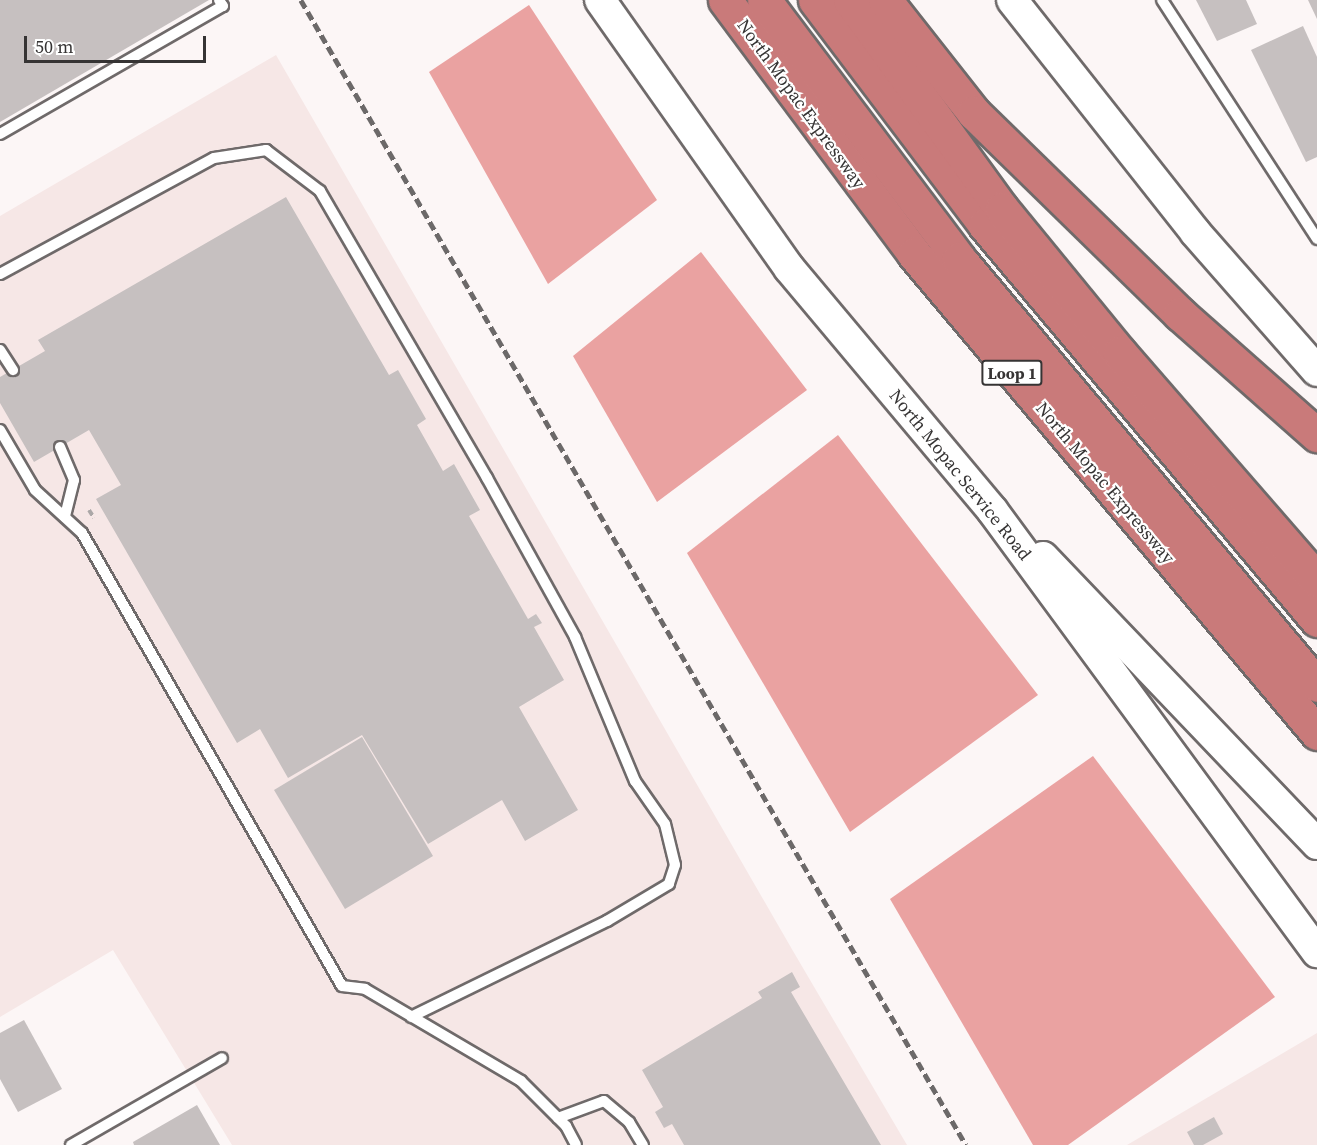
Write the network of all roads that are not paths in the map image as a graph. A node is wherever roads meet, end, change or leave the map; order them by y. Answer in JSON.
{"nodes":[{"id":1,"x":219,"y":0,"type":"edge"},
{"id":2,"x":600,"y":0,"type":"edge"},
{"id":3,"x":725,"y":0,"type":"edge"},
{"id":4,"x":764,"y":0,"type":"edge"},
{"id":5,"x":815,"y":0,"type":"edge"},
{"id":6,"x":850,"y":0,"type":"edge"},
{"id":7,"x":885,"y":0,"type":"edge"},
{"id":8,"x":1012,"y":0,"type":"edge"},
{"id":9,"x":1162,"y":0,"type":"edge"},
{"id":10,"x":0,"y":134,"type":"edge"},
{"id":11,"x":1317,"y":239,"type":"edge"},
{"id":12,"x":0,"y":274,"type":"edge"},
{"id":13,"x":0,"y":350,"type":"edge"},
{"id":14,"x":13,"y":370,"type":"dead end"},
{"id":15,"x":1317,"y":371,"type":"edge"},
{"id":16,"x":0,"y":430,"type":"edge"},
{"id":17,"x":1317,"y":435,"type":"edge"},
{"id":18,"x":60,"y":447,"type":"dead end"},
{"id":19,"x":992,"y":510,"type":"junction"},
{"id":20,"x":64,"y":517,"type":"junction"},
{"id":21,"x":1317,"y":580,"type":"edge"},
{"id":22,"x":1317,"y":620,"type":"edge"},
{"id":23,"x":1317,"y":685,"type":"edge"},
{"id":24,"x":1317,"y":733,"type":"edge"},
{"id":25,"x":1317,"y":844,"type":"edge"},
{"id":26,"x":1317,"y":952,"type":"edge"},
{"id":27,"x":411,"y":1017,"type":"junction"},
{"id":28,"x":222,"y":1058,"type":"dead end"},
{"id":29,"x":558,"y":1118,"type":"junction"},
{"id":30,"x":71,"y":1145,"type":"edge"},
{"id":31,"x":576,"y":1145,"type":"edge"},
{"id":32,"x":643,"y":1145,"type":"edge"}],
"edges":[{"from":1,"to":10,"type":"lane"},
{"from":2,"to":19,"type":"main road","name":"North Mopac Service Road"},
{"from":3,"to":24,"type":"highway","name":"North Mopac Expressway","number":"Loop 1"},
{"from":4,"to":23,"type":"highway"},
{"from":5,"to":22,"type":"highway"},
{"from":6,"to":21,"type":"highway"},
{"from":7,"to":17,"type":"highway"},
{"from":8,"to":15,"type":"main road"},
{"from":9,"to":11,"type":"lane"},
{"from":12,"to":27,"type":"lane"},
{"from":13,"to":14,"type":"lane"},
{"from":16,"to":20,"type":"lane"},
{"from":18,"to":20,"type":"lane"},
{"from":19,"to":25,"type":"main road"},
{"from":19,"to":26,"type":"main road","name":"North Mopac Service Road"},
{"from":20,"to":27,"type":"lane"},
{"from":27,"to":29,"type":"lane"},
{"from":28,"to":30,"type":"lane"},
{"from":29,"to":31,"type":"lane"},
{"from":29,"to":32,"type":"lane"}]}
